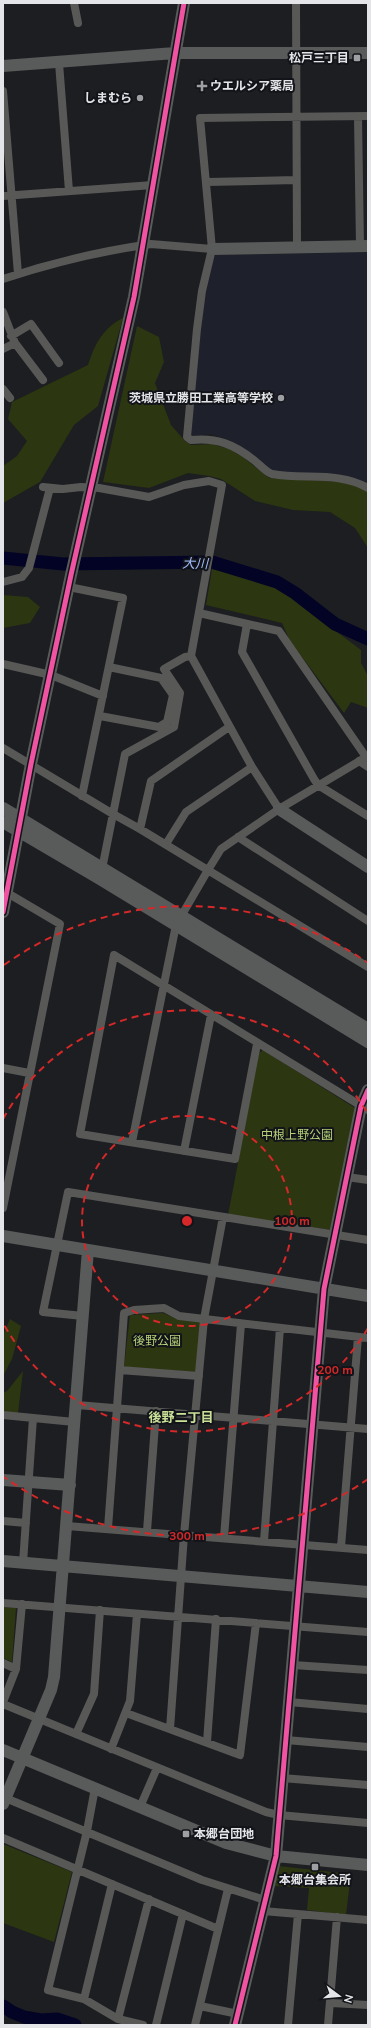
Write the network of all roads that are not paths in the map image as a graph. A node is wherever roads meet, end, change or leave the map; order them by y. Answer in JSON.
{"nodes":[{"id":1,"x":74,"y":3,"type":"edge"},
{"id":2,"x":184,"y":3,"type":"edge"},
{"id":3,"x":296,"y":3,"type":"edge"},
{"id":4,"x":78,"y":23,"type":"dead end"},
{"id":5,"x":175,"y":53,"type":"junction"},
{"id":6,"x":296,"y":53,"type":"junction"},
{"id":7,"x":368,"y":53,"type":"edge"},
{"id":8,"x":59,"y":63,"type":"junction"},
{"id":9,"x":3,"y":66,"type":"edge"},
{"id":10,"x":3,"y":91,"type":"edge"},
{"id":11,"x":358,"y":116,"type":"junction"},
{"id":12,"x":368,"y":116,"type":"edge"},
{"id":13,"x":295,"y":117,"type":"junction"},
{"id":14,"x":296,"y":180,"type":"junction"},
{"id":15,"x":207,"y":182,"type":"junction"},
{"id":16,"x":153,"y":185,"type":"junction"},
{"id":17,"x":69,"y":191,"type":"junction"},
{"id":18,"x":12,"y":195,"type":"junction"},
{"id":19,"x":3,"y":196,"type":"edge"},
{"id":20,"x":142,"y":245,"type":"junction"},
{"id":21,"x":364,"y":246,"type":"edge"},
{"id":22,"x":297,"y":247,"type":"junction"},
{"id":23,"x":212,"y":249,"type":"junction"},
{"id":24,"x":18,"y":274,"type":"junction"},
{"id":25,"x":3,"y":280,"type":"edge"},
{"id":26,"x":3,"y":312,"type":"edge"},
{"id":27,"x":13,"y":340,"type":"junction"},
{"id":28,"x":3,"y":349,"type":"edge"},
{"id":29,"x":59,"y":363,"type":"dead end"},
{"id":30,"x":43,"y":380,"type":"dead end"},
{"id":31,"x":3,"y":389,"type":"edge"},
{"id":32,"x":10,"y":398,"type":"dead end"},
{"id":33,"x":368,"y":488,"type":"edge"},
{"id":34,"x":70,"y":581,"type":"junction"},
{"id":35,"x":3,"y":582,"type":"edge"},
{"id":36,"x":199,"y":613,"type":"junction"},
{"id":37,"x":247,"y":624,"type":"junction"},
{"id":38,"x":190,"y":656,"type":"junction"},
{"id":39,"x":3,"y":664,"type":"edge"},
{"id":40,"x":109,"y":667,"type":"junction"},
{"id":41,"x":51,"y":675,"type":"junction"},
{"id":42,"x":103,"y":696,"type":"junction"},
{"id":43,"x":100,"y":716,"type":"junction"},
{"id":44,"x":229,"y":726,"type":"junction"},
{"id":45,"x":3,"y":748,"type":"edge"},
{"id":46,"x":364,"y":758,"type":"edge"},
{"id":47,"x":31,"y":764,"type":"junction"},
{"id":48,"x":252,"y":767,"type":"junction"},
{"id":49,"x":368,"y":767,"type":"edge"},
{"id":50,"x":318,"y":785,"type":"junction"},
{"id":51,"x":82,"y":796,"type":"junction"},
{"id":52,"x":3,"y":808,"type":"edge"},
{"id":53,"x":279,"y":809,"type":"junction"},
{"id":54,"x":113,"y":814,"type":"junction"},
{"id":55,"x":368,"y":816,"type":"edge"},
{"id":56,"x":22,"y":818,"type":"junction"},
{"id":57,"x":3,"y":822,"type":"edge"},
{"id":58,"x":140,"y":829,"type":"junction"},
{"id":59,"x":19,"y":832,"type":"junction"},
{"id":60,"x":238,"y":837,"type":"junction"},
{"id":61,"x":166,"y":844,"type":"junction"},
{"id":62,"x":368,"y":867,"type":"edge"},
{"id":63,"x":102,"y":869,"type":"junction"},
{"id":64,"x":208,"y":870,"type":"junction"},
{"id":65,"x":5,"y":891,"type":"edge"},
{"id":66,"x":3,"y":912,"type":"edge"},
{"id":67,"x":178,"y":920,"type":"junction"},
{"id":68,"x":368,"y":921,"type":"edge"},
{"id":69,"x":368,"y":967,"type":"edge"},
{"id":70,"x":164,"y":986,"type":"junction"},
{"id":71,"x":211,"y":1015,"type":"junction"},
{"id":72,"x":368,"y":1029,"type":"edge"},
{"id":73,"x":368,"y":1042,"type":"edge"},
{"id":74,"x":257,"y":1044,"type":"junction"},
{"id":75,"x":3,"y":1068,"type":"edge"},
{"id":76,"x":29,"y":1073,"type":"junction"},
{"id":77,"x":368,"y":1090,"type":"edge"},
{"id":78,"x":364,"y":1108,"type":"edge"},
{"id":79,"x":132,"y":1142,"type":"junction"},
{"id":80,"x":184,"y":1151,"type":"junction"},
{"id":81,"x":347,"y":1177,"type":"junction"},
{"id":82,"x":368,"y":1180,"type":"edge"},
{"id":83,"x":3,"y":1208,"type":"edge"},
{"id":84,"x":223,"y":1217,"type":"junction"},
{"id":85,"x":334,"y":1235,"type":"junction"},
{"id":86,"x":3,"y":1236,"type":"edge"},
{"id":87,"x":368,"y":1240,"type":"edge"},
{"id":88,"x":57,"y":1245,"type":"junction"},
{"id":89,"x":88,"y":1250,"type":"junction"},
{"id":90,"x":213,"y":1270,"type":"junction"},
{"id":91,"x":324,"y":1289,"type":"junction"},
{"id":92,"x":368,"y":1296,"type":"edge"},
{"id":93,"x":83,"y":1316,"type":"junction"},
{"id":94,"x":204,"y":1319,"type":"junction"},
{"id":95,"x":241,"y":1324,"type":"junction"},
{"id":96,"x":280,"y":1328,"type":"junction"},
{"id":97,"x":320,"y":1332,"type":"junction"},
{"id":98,"x":358,"y":1337,"type":"junction"},
{"id":99,"x":368,"y":1338,"type":"edge"},
{"id":100,"x":120,"y":1370,"type":"junction"},
{"id":101,"x":199,"y":1376,"type":"junction"},
{"id":102,"x":76,"y":1405,"type":"junction"},
{"id":103,"x":117,"y":1408,"type":"junction"},
{"id":104,"x":156,"y":1411,"type":"junction"},
{"id":105,"x":195,"y":1414,"type":"junction"},
{"id":106,"x":3,"y":1415,"type":"edge"},
{"id":107,"x":33,"y":1418,"type":"junction"},
{"id":108,"x":234,"y":1418,"type":"junction"},
{"id":109,"x":272,"y":1421,"type":"junction"},
{"id":110,"x":74,"y":1422,"type":"junction"},
{"id":111,"x":313,"y":1424,"type":"junction"},
{"id":112,"x":350,"y":1427,"type":"junction"},
{"id":113,"x":368,"y":1429,"type":"edge"},
{"id":114,"x":3,"y":1480,"type":"edge"},
{"id":115,"x":29,"y":1482,"type":"junction"},
{"id":116,"x":70,"y":1485,"type":"junction"},
{"id":117,"x":3,"y":1521,"type":"edge"},
{"id":118,"x":26,"y":1522,"type":"junction"},
{"id":119,"x":67,"y":1526,"type":"junction"},
{"id":120,"x":108,"y":1528,"type":"junction"},
{"id":121,"x":147,"y":1531,"type":"junction"},
{"id":122,"x":184,"y":1535,"type":"junction"},
{"id":123,"x":224,"y":1537,"type":"junction"},
{"id":124,"x":264,"y":1541,"type":"junction"},
{"id":125,"x":303,"y":1544,"type":"junction"},
{"id":126,"x":341,"y":1547,"type":"junction"},
{"id":127,"x":368,"y":1550,"type":"edge"},
{"id":128,"x":3,"y":1561,"type":"edge"},
{"id":129,"x":23,"y":1563,"type":"junction"},
{"id":130,"x":64,"y":1566,"type":"junction"},
{"id":131,"x":182,"y":1576,"type":"junction"},
{"id":132,"x":300,"y":1586,"type":"junction"},
{"id":133,"x":368,"y":1592,"type":"edge"},
{"id":134,"x":3,"y":1603,"type":"edge"},
{"id":135,"x":22,"y":1604,"type":"junction"},
{"id":136,"x":61,"y":1607,"type":"junction"},
{"id":137,"x":100,"y":1610,"type":"junction"},
{"id":138,"x":137,"y":1614,"type":"junction"},
{"id":139,"x":179,"y":1617,"type":"junction"},
{"id":140,"x":216,"y":1620,"type":"junction"},
{"id":141,"x":256,"y":1623,"type":"junction"},
{"id":142,"x":296,"y":1626,"type":"junction"},
{"id":143,"x":368,"y":1632,"type":"edge"},
{"id":144,"x":3,"y":1663,"type":"edge"},
{"id":145,"x":293,"y":1665,"type":"junction"},
{"id":146,"x":16,"y":1668,"type":"junction"},
{"id":147,"x":368,"y":1670,"type":"edge"},
{"id":148,"x":289,"y":1702,"type":"junction"},
{"id":149,"x":3,"y":1703,"type":"edge"},
{"id":150,"x":368,"y":1709,"type":"edge"},
{"id":151,"x":126,"y":1713,"type":"junction"},
{"id":152,"x":39,"y":1719,"type":"junction"},
{"id":153,"x":170,"y":1729,"type":"junction"},
{"id":154,"x":76,"y":1734,"type":"junction"},
{"id":155,"x":286,"y":1740,"type":"junction"},
{"id":156,"x":207,"y":1742,"type":"junction"},
{"id":157,"x":368,"y":1747,"type":"edge"},
{"id":158,"x":111,"y":1749,"type":"junction"},
{"id":159,"x":3,"y":1750,"type":"edge"},
{"id":160,"x":23,"y":1758,"type":"junction"},
{"id":161,"x":157,"y":1768,"type":"junction"},
{"id":162,"x":282,"y":1778,"type":"junction"},
{"id":163,"x":368,"y":1785,"type":"edge"},
{"id":164,"x":95,"y":1788,"type":"junction"},
{"id":165,"x":4,"y":1800,"type":"edge"},
{"id":166,"x":140,"y":1807,"type":"junction"},
{"id":167,"x":279,"y":1815,"type":"junction"},
{"id":168,"x":368,"y":1823,"type":"edge"},
{"id":169,"x":87,"y":1831,"type":"junction"},
{"id":170,"x":3,"y":1838,"type":"edge"},
{"id":171,"x":276,"y":1856,"type":"junction"},
{"id":172,"x":368,"y":1865,"type":"edge"},
{"id":173,"x":78,"y":1868,"type":"junction"},
{"id":174,"x":112,"y":1884,"type":"junction"},
{"id":175,"x":228,"y":1889,"type":"junction"},
{"id":176,"x":149,"y":1899,"type":"junction"},
{"id":177,"x":264,"y":1906,"type":"junction"},
{"id":178,"x":183,"y":1914,"type":"junction"},
{"id":179,"x":298,"y":1914,"type":"junction"},
{"id":180,"x":337,"y":1917,"type":"junction"},
{"id":181,"x":368,"y":1920,"type":"edge"},
{"id":182,"x":218,"y":1929,"type":"junction"},
{"id":183,"x":84,"y":1999,"type":"junction"},
{"id":184,"x":331,"y":2002,"type":"junction"},
{"id":185,"x":368,"y":2005,"type":"edge"},
{"id":186,"x":200,"y":2006,"type":"junction"},
{"id":187,"x":118,"y":2019,"type":"junction"},
{"id":188,"x":236,"y":2020,"type":"edge"},
{"id":189,"x":143,"y":2025,"type":"edge"},
{"id":190,"x":156,"y":2025,"type":"edge"},
{"id":191,"x":195,"y":2025,"type":"edge"},
{"id":192,"x":288,"y":2025,"type":"edge"},
{"id":193,"x":328,"y":2025,"type":"edge"}],
"edges":[{"from":1,"to":4,"type":"street"},
{"from":2,"to":5,"type":"street"},
{"from":3,"to":6,"type":"street"},
{"from":5,"to":6,"type":"street"},
{"from":5,"to":8,"type":"street"},
{"from":5,"to":16,"type":"street"},
{"from":6,"to":7,"type":"street"},
{"from":6,"to":13,"type":"street"},
{"from":8,"to":9,"type":"street"},
{"from":8,"to":17,"type":"street"},
{"from":10,"to":18,"type":"street"},
{"from":11,"to":12,"type":"street"},
{"from":11,"to":13,"type":"street"},
{"from":11,"to":21,"type":"street"},
{"from":13,"to":14,"type":"street"},
{"from":13,"to":15,"type":"street"},
{"from":14,"to":15,"type":"street"},
{"from":14,"to":22,"type":"street"},
{"from":15,"to":23,"type":"street"},
{"from":16,"to":17,"type":"street"},
{"from":16,"to":20,"type":"street"},
{"from":17,"to":18,"type":"street"},
{"from":18,"to":19,"type":"street"},
{"from":18,"to":24,"type":"street"},
{"from":20,"to":23,"type":"street"},
{"from":20,"to":24,"type":"street"},
{"from":20,"to":34,"type":"street"},
{"from":21,"to":22,"type":"street"},
{"from":22,"to":23,"type":"street"},
{"from":23,"to":33,"type":"street"},
{"from":24,"to":25,"type":"street"},
{"from":26,"to":27,"type":"street"},
{"from":27,"to":28,"type":"street"},
{"from":27,"to":29,"type":"street"},
{"from":27,"to":30,"type":"street"},
{"from":31,"to":32,"type":"street"},
{"from":34,"to":40,"type":"street"},
{"from":34,"to":41,"type":"street"},
{"from":35,"to":36,"type":"street"},
{"from":36,"to":37,"type":"street"},
{"from":36,"to":38,"type":"street"},
{"from":37,"to":46,"type":"street"},
{"from":37,"to":50,"type":"street"},
{"from":38,"to":44,"type":"street"},
{"from":38,"to":54,"type":"street"},
{"from":39,"to":41,"type":"street"},
{"from":40,"to":42,"type":"street"},
{"from":40,"to":43,"type":"street"},
{"from":41,"to":42,"type":"street"},
{"from":41,"to":47,"type":"street"},
{"from":42,"to":43,"type":"street"},
{"from":43,"to":51,"type":"street"},
{"from":44,"to":48,"type":"street"},
{"from":44,"to":58,"type":"street"},
{"from":45,"to":47,"type":"street"},
{"from":46,"to":49,"type":"street"},
{"from":46,"to":50,"type":"street"},
{"from":47,"to":51,"type":"street"},
{"from":47,"to":56,"type":"street"},
{"from":48,"to":53,"type":"street"},
{"from":48,"to":61,"type":"street"},
{"from":50,"to":53,"type":"street"},
{"from":50,"to":55,"type":"street"},
{"from":51,"to":54,"type":"street"},
{"from":52,"to":56,"type":"street"},
{"from":53,"to":60,"type":"street"},
{"from":53,"to":62,"type":"street"},
{"from":54,"to":58,"type":"street"},
{"from":54,"to":63,"type":"street"},
{"from":56,"to":59,"type":"street"},
{"from":56,"to":63,"type":"street"},
{"from":57,"to":59,"type":"street"},
{"from":58,"to":61,"type":"street"},
{"from":59,"to":65,"type":"street"},
{"from":59,"to":67,"type":"street"},
{"from":60,"to":64,"type":"street"},
{"from":60,"to":68,"type":"street"},
{"from":61,"to":64,"type":"street"},
{"from":63,"to":67,"type":"street"},
{"from":64,"to":67,"type":"street"},
{"from":64,"to":69,"type":"street"},
{"from":65,"to":66,"type":"street"},
{"from":65,"to":76,"type":"street"},
{"from":67,"to":70,"type":"street"},
{"from":67,"to":72,"type":"street"},
{"from":67,"to":73,"type":"street"},
{"from":70,"to":71,"type":"street"},
{"from":70,"to":79,"type":"street"},
{"from":70,"to":79,"type":"street"},
{"from":71,"to":74,"type":"street"},
{"from":71,"to":80,"type":"street"},
{"from":74,"to":78,"type":"street"},
{"from":74,"to":80,"type":"street"},
{"from":75,"to":76,"type":"street"},
{"from":76,"to":83,"type":"street"},
{"from":77,"to":78,"type":"street"},
{"from":78,"to":81,"type":"street"},
{"from":79,"to":80,"type":"street"},
{"from":81,"to":82,"type":"street"},
{"from":81,"to":85,"type":"street"},
{"from":84,"to":85,"type":"street"},
{"from":84,"to":88,"type":"street"},
{"from":84,"to":90,"type":"street"},
{"from":85,"to":87,"type":"street"},
{"from":85,"to":91,"type":"street"},
{"from":86,"to":88,"type":"street"},
{"from":88,"to":89,"type":"street"},
{"from":88,"to":93,"type":"street"},
{"from":89,"to":90,"type":"street"},
{"from":89,"to":93,"type":"street"},
{"from":90,"to":91,"type":"street"},
{"from":90,"to":94,"type":"street"},
{"from":91,"to":92,"type":"street"},
{"from":91,"to":97,"type":"street"},
{"from":93,"to":102,"type":"street"},
{"from":94,"to":95,"type":"street"},
{"from":94,"to":100,"type":"street"},
{"from":94,"to":101,"type":"street"},
{"from":95,"to":96,"type":"street"},
{"from":95,"to":108,"type":"street"},
{"from":96,"to":97,"type":"street"},
{"from":96,"to":109,"type":"street"},
{"from":97,"to":98,"type":"street"},
{"from":97,"to":111,"type":"street"},
{"from":98,"to":99,"type":"street"},
{"from":98,"to":112,"type":"street"},
{"from":100,"to":101,"type":"street"},
{"from":100,"to":103,"type":"street"},
{"from":101,"to":105,"type":"street"},
{"from":102,"to":103,"type":"street"},
{"from":102,"to":110,"type":"street"},
{"from":103,"to":104,"type":"street"},
{"from":103,"to":120,"type":"street"},
{"from":104,"to":105,"type":"street"},
{"from":104,"to":121,"type":"street"},
{"from":105,"to":108,"type":"street"},
{"from":105,"to":122,"type":"street"},
{"from":106,"to":107,"type":"street"},
{"from":107,"to":110,"type":"street"},
{"from":107,"to":115,"type":"street"},
{"from":108,"to":109,"type":"street"},
{"from":108,"to":123,"type":"street"},
{"from":109,"to":111,"type":"street"},
{"from":109,"to":124,"type":"street"},
{"from":110,"to":116,"type":"street"},
{"from":111,"to":112,"type":"street"},
{"from":111,"to":125,"type":"street"},
{"from":112,"to":113,"type":"street"},
{"from":112,"to":126,"type":"street"},
{"from":114,"to":115,"type":"street"},
{"from":115,"to":116,"type":"street"},
{"from":115,"to":118,"type":"street"},
{"from":116,"to":119,"type":"street"},
{"from":117,"to":118,"type":"street"},
{"from":118,"to":129,"type":"street"},
{"from":119,"to":120,"type":"street"},
{"from":119,"to":130,"type":"street"},
{"from":120,"to":121,"type":"street"},
{"from":121,"to":122,"type":"street"},
{"from":122,"to":123,"type":"street"},
{"from":122,"to":131,"type":"street"},
{"from":123,"to":124,"type":"street"},
{"from":124,"to":125,"type":"street"},
{"from":125,"to":126,"type":"street"},
{"from":125,"to":132,"type":"street"},
{"from":126,"to":127,"type":"street"},
{"from":128,"to":129,"type":"street"},
{"from":129,"to":130,"type":"street"},
{"from":130,"to":131,"type":"street"},
{"from":130,"to":136,"type":"street"},
{"from":131,"to":132,"type":"street"},
{"from":131,"to":139,"type":"street"},
{"from":132,"to":133,"type":"street"},
{"from":132,"to":142,"type":"street"},
{"from":134,"to":135,"type":"street"},
{"from":135,"to":136,"type":"street"},
{"from":135,"to":146,"type":"street"},
{"from":136,"to":137,"type":"street"},
{"from":136,"to":152,"type":"street"},
{"from":137,"to":138,"type":"street"},
{"from":137,"to":154,"type":"street"},
{"from":138,"to":139,"type":"street"},
{"from":138,"to":151,"type":"street"},
{"from":139,"to":140,"type":"street"},
{"from":139,"to":153,"type":"street"},
{"from":140,"to":141,"type":"street"},
{"from":140,"to":156,"type":"street"},
{"from":141,"to":142,"type":"street"},
{"from":141,"to":156,"type":"street"},
{"from":142,"to":143,"type":"street"},
{"from":142,"to":145,"type":"street"},
{"from":144,"to":146,"type":"street"},
{"from":145,"to":147,"type":"street"},
{"from":145,"to":148,"type":"street"},
{"from":146,"to":149,"type":"street"},
{"from":148,"to":150,"type":"street"},
{"from":148,"to":155,"type":"street"},
{"from":149,"to":152,"type":"street"},
{"from":151,"to":153,"type":"street"},
{"from":151,"to":158,"type":"street"},
{"from":152,"to":154,"type":"street"},
{"from":152,"to":160,"type":"street"},
{"from":153,"to":156,"type":"street"},
{"from":154,"to":158,"type":"street"},
{"from":155,"to":157,"type":"street"},
{"from":155,"to":162,"type":"street"},
{"from":158,"to":161,"type":"street"},
{"from":159,"to":160,"type":"street"},
{"from":160,"to":164,"type":"street"},
{"from":160,"to":165,"type":"street"},
{"from":161,"to":166,"type":"street"},
{"from":161,"to":167,"type":"street"},
{"from":162,"to":163,"type":"street"},
{"from":162,"to":167,"type":"street"},
{"from":164,"to":166,"type":"street"},
{"from":164,"to":169,"type":"street"},
{"from":165,"to":169,"type":"street"},
{"from":166,"to":171,"type":"street"},
{"from":167,"to":168,"type":"street"},
{"from":167,"to":171,"type":"street"},
{"from":169,"to":173,"type":"street"},
{"from":169,"to":175,"type":"street"},
{"from":170,"to":173,"type":"street"},
{"from":171,"to":172,"type":"street"},
{"from":171,"to":177,"type":"street"},
{"from":173,"to":174,"type":"street"},
{"from":173,"to":183,"type":"street"},
{"from":174,"to":176,"type":"street"},
{"from":174,"to":183,"type":"street"},
{"from":175,"to":177,"type":"street"},
{"from":175,"to":182,"type":"street"},
{"from":176,"to":178,"type":"street"},
{"from":176,"to":187,"type":"street"},
{"from":177,"to":179,"type":"street"},
{"from":177,"to":188,"type":"street"},
{"from":178,"to":182,"type":"street"},
{"from":178,"to":190,"type":"street"},
{"from":179,"to":180,"type":"street"},
{"from":179,"to":192,"type":"street"},
{"from":180,"to":181,"type":"street"},
{"from":180,"to":184,"type":"street"},
{"from":182,"to":186,"type":"street"},
{"from":183,"to":187,"type":"street"},
{"from":184,"to":185,"type":"street"},
{"from":184,"to":193,"type":"street"},
{"from":186,"to":188,"type":"street"},
{"from":186,"to":191,"type":"street"},
{"from":187,"to":189,"type":"street"}]}
